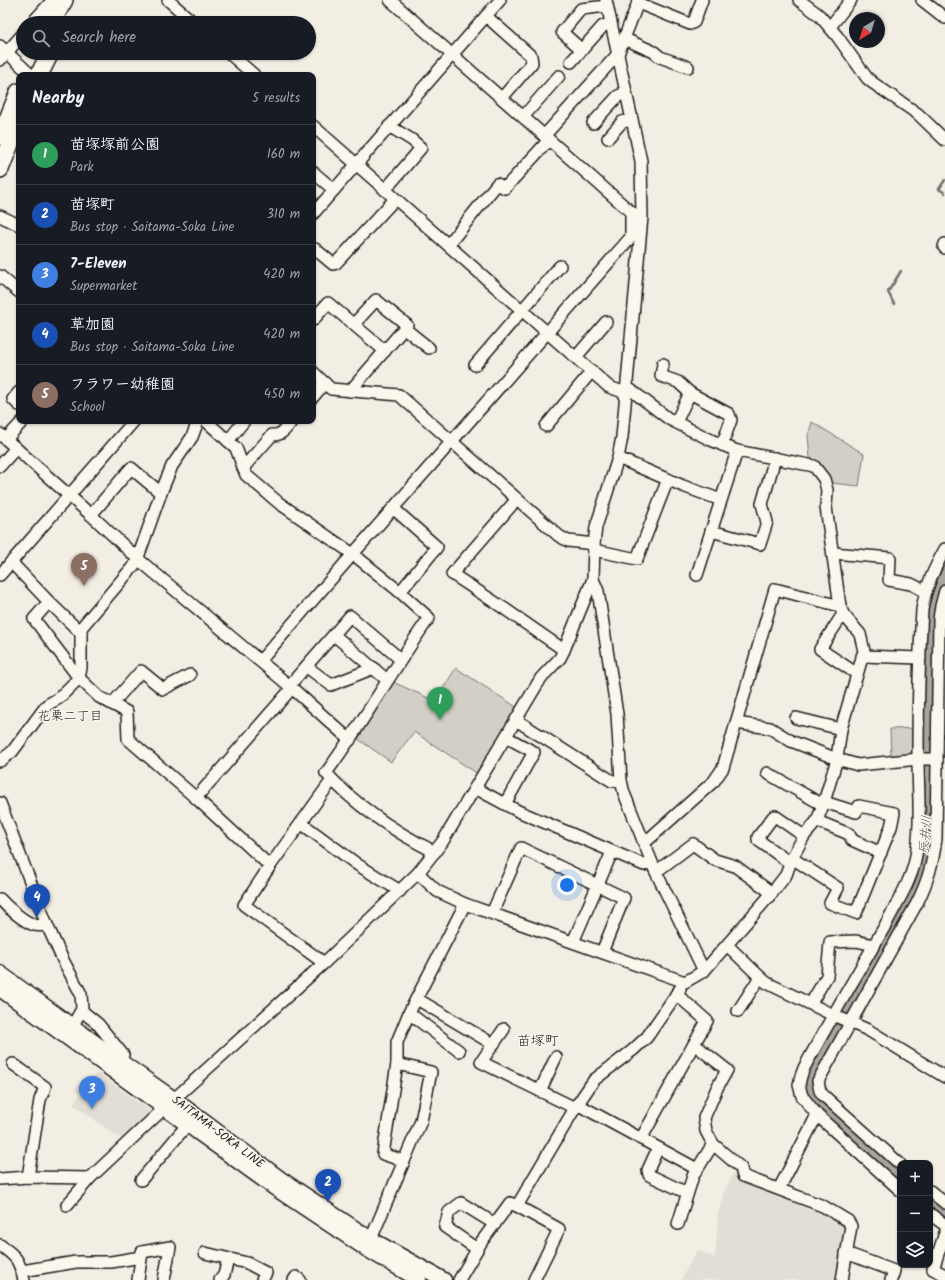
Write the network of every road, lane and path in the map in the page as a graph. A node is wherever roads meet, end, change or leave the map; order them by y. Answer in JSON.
{"nodes":[{"id":1,"x":58,"y":0,"type":"edge"},
{"id":2,"x":76,"y":0,"type":"edge"},
{"id":3,"x":168,"y":0,"type":"edge"},
{"id":4,"x":390,"y":0,"type":"edge"},
{"id":5,"x":500,"y":0,"type":"edge"},
{"id":6,"x":702,"y":0,"type":"edge"},
{"id":7,"x":799,"y":0,"type":"edge"},
{"id":8,"x":851,"y":0,"type":"edge"},
{"id":9,"x":922,"y":0,"type":"edge"},
{"id":10,"x":638,"y":2,"type":"edge"},
{"id":11,"x":606,"y":3,"type":"edge"},
{"id":12,"x":40,"y":16,"type":"edge"},
{"id":13,"x":53,"y":16,"type":"edge"},
{"id":14,"x":68,"y":16,"type":"edge"},
{"id":15,"x":186,"y":16,"type":"edge"},
{"id":16,"x":486,"y":16,"type":"junction"},
{"id":17,"x":945,"y":18,"type":"edge"},
{"id":18,"x":611,"y":24,"type":"junction"},
{"id":19,"x":830,"y":27,"type":"junction"},
{"id":20,"x":625,"y":39,"type":"junction"},
{"id":21,"x":16,"y":40,"type":"edge"},
{"id":22,"x":582,"y":50,"type":"junction"},
{"id":23,"x":2,"y":53,"type":"edge"},
{"id":24,"x":618,"y":54,"type":"junction"},
{"id":25,"x":451,"y":55,"type":"junction"},
{"id":26,"x":35,"y":60,"type":"edge"},
{"id":27,"x":44,"y":60,"type":"edge"},
{"id":28,"x":237,"y":60,"type":"edge"},
{"id":29,"x":571,"y":62,"type":"dead end"},
{"id":30,"x":688,"y":67,"type":"dead end"},
{"id":31,"x":28,"y":72,"type":"edge"},
{"id":32,"x":32,"y":72,"type":"edge"},
{"id":33,"x":33,"y":72,"type":"edge"},
{"id":34,"x":251,"y":72,"type":"edge"},
{"id":35,"x":559,"y":76,"type":"dead end"},
{"id":36,"x":626,"y":93,"type":"junction"},
{"id":37,"x":502,"y":98,"type":"junction"},
{"id":38,"x":16,"y":99,"type":"edge"},
{"id":39,"x":523,"y":117,"type":"junction"},
{"id":40,"x":632,"y":120,"type":"junction"},
{"id":41,"x":593,"y":123,"type":"dead end"},
{"id":42,"x":389,"y":126,"type":"junction"},
{"id":43,"x":16,"y":129,"type":"edge"},
{"id":44,"x":316,"y":129,"type":"edge"},
{"id":45,"x":0,"y":138,"type":"edge"},
{"id":46,"x":547,"y":138,"type":"junction"},
{"id":47,"x":608,"y":138,"type":"dead end"},
{"id":48,"x":945,"y":140,"type":"edge"},
{"id":49,"x":356,"y":164,"type":"junction"},
{"id":50,"x":0,"y":169,"type":"edge"},
{"id":51,"x":316,"y":175,"type":"edge"},
{"id":52,"x":334,"y":190,"type":"junction"},
{"id":53,"x":385,"y":190,"type":"junction"},
{"id":54,"x":395,"y":199,"type":"junction"},
{"id":55,"x":316,"y":211,"type":"edge"},
{"id":56,"x":631,"y":212,"type":"junction"},
{"id":57,"x":0,"y":216,"type":"edge"},
{"id":58,"x":642,"y":217,"type":"junction"},
{"id":59,"x":16,"y":224,"type":"edge"},
{"id":60,"x":945,"y":244,"type":"edge"},
{"id":61,"x":448,"y":245,"type":"junction"},
{"id":62,"x":945,"y":248,"type":"edge"},
{"id":63,"x":316,"y":250,"type":"edge"},
{"id":64,"x":560,"y":266,"type":"dead end"},
{"id":65,"x":0,"y":276,"type":"edge"},
{"id":66,"x":16,"y":289,"type":"edge"},
{"id":67,"x":523,"y":310,"type":"junction"},
{"id":68,"x":316,"y":317,"type":"edge"},
{"id":69,"x":606,"y":322,"type":"dead end"},
{"id":70,"x":354,"y":324,"type":"junction"},
{"id":71,"x":404,"y":328,"type":"junction"},
{"id":72,"x":547,"y":332,"type":"junction"},
{"id":73,"x":428,"y":348,"type":"dead end"},
{"id":74,"x":385,"y":351,"type":"junction"},
{"id":75,"x":576,"y":357,"type":"junction"},
{"id":76,"x":663,"y":364,"type":"dead end"},
{"id":77,"x":475,"y":365,"type":"dead end"},
{"id":78,"x":592,"y":371,"type":"junction"},
{"id":79,"x":316,"y":375,"type":"edge"},
{"id":80,"x":325,"y":383,"type":"junction"},
{"id":81,"x":626,"y":390,"type":"junction"},
{"id":82,"x":350,"y":391,"type":"junction"},
{"id":83,"x":690,"y":393,"type":"junction"},
{"id":84,"x":316,"y":394,"type":"edge"},
{"id":85,"x":676,"y":422,"type":"junction"},
{"id":86,"x":19,"y":424,"type":"edge"},
{"id":87,"x":131,"y":424,"type":"edge"},
{"id":88,"x":197,"y":424,"type":"edge"},
{"id":89,"x":214,"y":424,"type":"edge"},
{"id":90,"x":242,"y":424,"type":"edge"},
{"id":91,"x":289,"y":424,"type":"edge"},
{"id":92,"x":546,"y":426,"type":"dead end"},
{"id":93,"x":3,"y":437,"type":"edge"},
{"id":94,"x":228,"y":441,"type":"junction"},
{"id":95,"x":452,"y":442,"type":"junction"},
{"id":96,"x":722,"y":445,"type":"junction"},
{"id":97,"x":16,"y":448,"type":"junction"},
{"id":98,"x":737,"y":451,"type":"junction"},
{"id":99,"x":618,"y":458,"type":"junction"},
{"id":100,"x":775,"y":458,"type":"junction"},
{"id":101,"x":0,"y":466,"type":"edge"},
{"id":102,"x":243,"y":468,"type":"junction"},
{"id":103,"x":668,"y":479,"type":"junction"},
{"id":104,"x":161,"y":493,"type":"junction"},
{"id":105,"x":69,"y":495,"type":"junction"},
{"id":106,"x":517,"y":499,"type":"junction"},
{"id":107,"x":721,"y":500,"type":"junction"},
{"id":108,"x":393,"y":508,"type":"junction"},
{"id":109,"x":91,"y":515,"type":"junction"},
{"id":110,"x":711,"y":531,"type":"junction"},
{"id":111,"x":594,"y":547,"type":"junction"},
{"id":112,"x":945,"y":549,"type":"edge"},
{"id":113,"x":833,"y":553,"type":"junction"},
{"id":114,"x":353,"y":554,"type":"junction"},
{"id":115,"x":138,"y":559,"type":"junction"},
{"id":116,"x":11,"y":562,"type":"junction"},
{"id":117,"x":697,"y":574,"type":"dead end"},
{"id":118,"x":0,"y":575,"type":"edge"},
{"id":119,"x":592,"y":579,"type":"junction"},
{"id":120,"x":926,"y":591,"type":"junction"},
{"id":121,"x":945,"y":591,"type":"edge"},
{"id":122,"x":400,"y":592,"type":"junction"},
{"id":123,"x":49,"y":602,"type":"junction"},
{"id":124,"x":842,"y":610,"type":"junction"},
{"id":125,"x":81,"y":633,"type":"junction"},
{"id":126,"x":334,"y":634,"type":"junction"},
{"id":127,"x":564,"y":650,"type":"junction"},
{"id":128,"x":862,"y":656,"type":"junction"},
{"id":129,"x":920,"y":658,"type":"junction"},
{"id":130,"x":400,"y":659,"type":"junction"},
{"id":131,"x":260,"y":661,"type":"junction"},
{"id":132,"x":306,"y":667,"type":"junction"},
{"id":133,"x":374,"y":668,"type":"junction"},
{"id":134,"x":857,"y":674,"type":"junction"},
{"id":135,"x":190,"y":675,"type":"dead end"},
{"id":136,"x":79,"y":678,"type":"junction"},
{"id":137,"x":387,"y":680,"type":"junction"},
{"id":138,"x":291,"y":687,"type":"junction"},
{"id":139,"x":112,"y":704,"type":"junction"},
{"id":140,"x":796,"y":718,"type":"dead end"},
{"id":141,"x":516,"y":720,"type":"junction"},
{"id":142,"x":736,"y":723,"type":"junction"},
{"id":143,"x":841,"y":729,"type":"junction"},
{"id":144,"x":506,"y":737,"type":"junction"},
{"id":145,"x":350,"y":740,"type":"junction"},
{"id":146,"x":837,"y":759,"type":"junction"},
{"id":147,"x":918,"y":759,"type":"junction"},
{"id":148,"x":939,"y":760,"type":"edge"},
{"id":149,"x":0,"y":761,"type":"edge"},
{"id":150,"x":767,"y":773,"type":"dead end"},
{"id":151,"x":332,"y":780,"type":"junction"},
{"id":152,"x":621,"y":782,"type":"junction"},
{"id":153,"x":475,"y":788,"type":"junction"},
{"id":154,"x":196,"y":798,"type":"junction"},
{"id":155,"x":0,"y":803,"type":"edge"},
{"id":156,"x":824,"y":803,"type":"junction"},
{"id":157,"x":505,"y":804,"type":"junction"},
{"id":158,"x":816,"y":821,"type":"junction"},
{"id":159,"x":301,"y":823,"type":"junction"},
{"id":160,"x":804,"y":836,"type":"junction"},
{"id":161,"x":643,"y":841,"type":"junction"},
{"id":162,"x":435,"y":852,"type":"junction"},
{"id":163,"x":612,"y":852,"type":"junction"},
{"id":164,"x":880,"y":853,"type":"junction"},
{"id":165,"x":791,"y":860,"type":"junction"},
{"id":166,"x":270,"y":866,"type":"junction"},
{"id":167,"x":653,"y":866,"type":"junction"},
{"id":168,"x":418,"y":873,"type":"junction"},
{"id":169,"x":597,"y":886,"type":"junction"},
{"id":170,"x":400,"y":891,"type":"junction"},
{"id":171,"x":772,"y":893,"type":"junction"},
{"id":172,"x":0,"y":899,"type":"edge"},
{"id":173,"x":465,"y":904,"type":"junction"},
{"id":174,"x":492,"y":913,"type":"junction"},
{"id":175,"x":47,"y":925,"type":"junction"},
{"id":176,"x":573,"y":942,"type":"junction"},
{"id":177,"x":727,"y":945,"type":"junction"},
{"id":178,"x":874,"y":945,"type":"junction"},
{"id":179,"x":602,"y":952,"type":"junction"},
{"id":180,"x":324,"y":963,"type":"junction"},
{"id":181,"x":704,"y":971,"type":"junction"},
{"id":182,"x":0,"y":973,"type":"edge"},
{"id":183,"x":760,"y":977,"type":"junction"},
{"id":184,"x":685,"y":982,"type":"junction"},
{"id":185,"x":0,"y":989,"type":"edge"},
{"id":186,"x":676,"y":994,"type":"junction"},
{"id":187,"x":417,"y":998,"type":"junction"},
{"id":188,"x":811,"y":1003,"type":"junction"},
{"id":189,"x":82,"y":1011,"type":"junction"},
{"id":190,"x":738,"y":1011,"type":"dead end"},
{"id":191,"x":409,"y":1013,"type":"junction"},
{"id":192,"x":834,"y":1015,"type":"junction"},
{"id":193,"x":849,"y":1022,"type":"junction"},
{"id":194,"x":504,"y":1029,"type":"dead end"},
{"id":195,"x":69,"y":1032,"type":"junction"},
{"id":196,"x":493,"y":1044,"type":"junction"},
{"id":197,"x":694,"y":1044,"type":"junction"},
{"id":198,"x":459,"y":1051,"type":"dead end"},
{"id":199,"x":556,"y":1057,"type":"dead end"},
{"id":200,"x":120,"y":1061,"type":"junction"},
{"id":201,"x":13,"y":1064,"type":"dead end"},
{"id":202,"x":397,"y":1064,"type":"junction"},
{"id":203,"x":945,"y":1077,"type":"edge"},
{"id":204,"x":540,"y":1091,"type":"junction"},
{"id":205,"x":174,"y":1099,"type":"junction"},
{"id":206,"x":576,"y":1106,"type":"junction"},
{"id":207,"x":164,"y":1109,"type":"junction"},
{"id":208,"x":817,"y":1115,"type":"junction"},
{"id":209,"x":186,"y":1125,"type":"junction"},
{"id":210,"x":641,"y":1139,"type":"junction"},
{"id":211,"x":713,"y":1144,"type":"junction"},
{"id":212,"x":658,"y":1148,"type":"junction"},
{"id":213,"x":404,"y":1161,"type":"junction"},
{"id":214,"x":897,"y":1161,"type":"edge"},
{"id":215,"x":698,"y":1169,"type":"junction"},
{"id":216,"x":28,"y":1177,"type":"junction"},
{"id":217,"x":90,"y":1178,"type":"junction"},
{"id":218,"x":0,"y":1179,"type":"edge"},
{"id":219,"x":141,"y":1180,"type":"dead end"},
{"id":220,"x":897,"y":1187,"type":"edge"},
{"id":221,"x":780,"y":1190,"type":"junction"},
{"id":222,"x":687,"y":1193,"type":"junction"},
{"id":223,"x":933,"y":1193,"type":"edge"},
{"id":224,"x":945,"y":1202,"type":"edge"},
{"id":225,"x":68,"y":1205,"type":"dead end"},
{"id":226,"x":517,"y":1206,"type":"junction"},
{"id":227,"x":933,"y":1216,"type":"edge"},
{"id":228,"x":495,"y":1224,"type":"junction"},
{"id":229,"x":678,"y":1224,"type":"dead end"},
{"id":230,"x":945,"y":1225,"type":"edge"},
{"id":231,"x":945,"y":1233,"type":"edge"},
{"id":232,"x":371,"y":1239,"type":"junction"},
{"id":233,"x":0,"y":1245,"type":"edge"},
{"id":234,"x":477,"y":1248,"type":"junction"},
{"id":235,"x":846,"y":1253,"type":"junction"},
{"id":236,"x":206,"y":1254,"type":"dead end"},
{"id":237,"x":141,"y":1257,"type":"junction"},
{"id":238,"x":228,"y":1258,"type":"junction"},
{"id":239,"x":23,"y":1275,"type":"edge"},
{"id":240,"x":945,"y":1275,"type":"edge"},
{"id":241,"x":138,"y":1280,"type":"edge"},
{"id":242,"x":164,"y":1280,"type":"edge"},
{"id":243,"x":220,"y":1280,"type":"edge"},
{"id":244,"x":262,"y":1280,"type":"edge"},
{"id":245,"x":294,"y":1280,"type":"edge"},
{"id":246,"x":300,"y":1280,"type":"edge"},
{"id":247,"x":419,"y":1280,"type":"edge"},
{"id":248,"x":444,"y":1280,"type":"edge"},
{"id":249,"x":459,"y":1280,"type":"edge"},
{"id":250,"x":534,"y":1280,"type":"edge"},
{"id":251,"x":842,"y":1280,"type":"edge"},
{"id":252,"x":891,"y":1280,"type":"edge"}],
"edges":[{"from":1,"to":12,"type":"street"},
{"from":1,"to":13,"type":"highway"},
{"from":2,"to":14,"type":"highway"},
{"from":3,"to":15,"type":"street"},
{"from":4,"to":25,"type":"street"},
{"from":5,"to":16,"type":"street"},
{"from":6,"to":10,"type":"street"},
{"from":7,"to":19,"type":"street"},
{"from":8,"to":19,"type":"street"},
{"from":9,"to":17,"type":"street"},
{"from":10,"to":20,"type":"street"},
{"from":11,"to":18,"type":"street"},
{"from":11,"to":22,"type":"street"},
{"from":16,"to":25,"type":"street"},
{"from":16,"to":37,"type":"street"},
{"from":18,"to":22,"type":"street"},
{"from":18,"to":24,"type":"street"},
{"from":19,"to":48,"type":"street"},
{"from":20,"to":24,"type":"street"},
{"from":20,"to":30,"type":"street"},
{"from":21,"to":23,"type":"street"},
{"from":22,"to":29,"type":"street"},
{"from":23,"to":31,"type":"street"},
{"from":24,"to":36,"type":"street"},
{"from":24,"to":46,"type":"street"},
{"from":25,"to":37,"type":"street"},
{"from":25,"to":42,"type":"street"},
{"from":26,"to":32,"type":"highway"},
{"from":27,"to":33,"type":"highway"},
{"from":28,"to":34,"type":"street"},
{"from":35,"to":39,"type":"street"},
{"from":36,"to":40,"type":"street"},
{"from":36,"to":41,"type":"street"},
{"from":37,"to":39,"type":"street"},
{"from":38,"to":45,"type":"highway"},
{"from":39,"to":46,"type":"street"},
{"from":40,"to":47,"type":"street"},
{"from":40,"to":58,"type":"street"},
{"from":42,"to":49,"type":"street"},
{"from":42,"to":53,"type":"street"},
{"from":43,"to":50,"type":"highway"},
{"from":44,"to":49,"type":"street"},
{"from":46,"to":56,"type":"street"},
{"from":46,"to":61,"type":"street"},
{"from":49,"to":52,"type":"street"},
{"from":49,"to":53,"type":"street"},
{"from":51,"to":52,"type":"street"},
{"from":52,"to":55,"type":"street"},
{"from":53,"to":54,"type":"street"},
{"from":54,"to":61,"type":"street"},
{"from":54,"to":63,"type":"street"},
{"from":56,"to":58,"type":"street"},
{"from":56,"to":72,"type":"street"},
{"from":57,"to":59,"type":"street"},
{"from":58,"to":81,"type":"street"},
{"from":60,"to":62,"type":"street"},
{"from":61,"to":67,"type":"street"},
{"from":64,"to":67,"type":"street"},
{"from":65,"to":66,"type":"street"},
{"from":67,"to":72,"type":"street"},
{"from":67,"to":77,"type":"street"},
{"from":68,"to":70,"type":"street"},
{"from":69,"to":75,"type":"street"},
{"from":70,"to":71,"type":"street"},
{"from":70,"to":74,"type":"street"},
{"from":71,"to":73,"type":"street"},
{"from":71,"to":74,"type":"street"},
{"from":72,"to":75,"type":"street"},
{"from":72,"to":95,"type":"street"},
{"from":74,"to":82,"type":"street"},
{"from":75,"to":78,"type":"street"},
{"from":76,"to":83,"type":"street"},
{"from":78,"to":81,"type":"street"},
{"from":78,"to":92,"type":"street"},
{"from":79,"to":80,"type":"street"},
{"from":80,"to":82,"type":"street"},
{"from":80,"to":84,"type":"street"},
{"from":81,"to":85,"type":"street"},
{"from":81,"to":99,"type":"street"},
{"from":82,"to":95,"type":"street"},
{"from":83,"to":85,"type":"street"},
{"from":83,"to":96,"type":"street"},
{"from":85,"to":96,"type":"street"},
{"from":86,"to":93,"type":"street"},
{"from":87,"to":105,"type":"street"},
{"from":88,"to":104,"type":"street"},
{"from":89,"to":94,"type":"street"},
{"from":90,"to":94,"type":"street"},
{"from":91,"to":102,"type":"street"},
{"from":93,"to":97,"type":"street"},
{"from":94,"to":102,"type":"street"},
{"from":95,"to":106,"type":"street"},
{"from":95,"to":108,"type":"street"},
{"from":96,"to":98,"type":"street"},
{"from":97,"to":101,"type":"street"},
{"from":97,"to":105,"type":"street"},
{"from":98,"to":100,"type":"street"},
{"from":98,"to":107,"type":"street"},
{"from":99,"to":103,"type":"street"},
{"from":99,"to":111,"type":"street"},
{"from":100,"to":110,"type":"street"},
{"from":100,"to":113,"type":"street"},
{"from":102,"to":114,"type":"street"},
{"from":103,"to":107,"type":"street"},
{"from":103,"to":111,"type":"street"},
{"from":104,"to":109,"type":"street"},
{"from":104,"to":115,"type":"street"},
{"from":105,"to":109,"type":"street"},
{"from":105,"to":116,"type":"street"},
{"from":106,"to":111,"type":"street"},
{"from":106,"to":127,"type":"street"},
{"from":107,"to":110,"type":"street"},
{"from":108,"to":114,"type":"street"},
{"from":108,"to":122,"type":"street"},
{"from":109,"to":115,"type":"street"},
{"from":110,"to":117,"type":"street"},
{"from":111,"to":119,"type":"street"},
{"from":112,"to":120,"type":"street"},
{"from":113,"to":120,"type":"street"},
{"from":113,"to":124,"type":"street"},
{"from":114,"to":122,"type":"street"},
{"from":114,"to":131,"type":"street"},
{"from":115,"to":125,"type":"street"},
{"from":115,"to":131,"type":"street"},
{"from":116,"to":118,"type":"street"},
{"from":116,"to":123,"type":"street"},
{"from":119,"to":127,"type":"street"},
{"from":119,"to":152,"type":"street"},
{"from":120,"to":129,"type":"street"},
{"from":121,"to":148,"type":"street"},
{"from":122,"to":130,"type":"street"},
{"from":123,"to":125,"type":"street"},
{"from":123,"to":136,"type":"street"},
{"from":124,"to":128,"type":"street"},
{"from":124,"to":134,"type":"street"},
{"from":124,"to":142,"type":"street"},
{"from":125,"to":136,"type":"street"},
{"from":126,"to":130,"type":"street"},
{"from":126,"to":132,"type":"street"},
{"from":126,"to":133,"type":"street"},
{"from":127,"to":141,"type":"street"},
{"from":128,"to":129,"type":"street"},
{"from":128,"to":134,"type":"street"},
{"from":129,"to":147,"type":"street"},
{"from":130,"to":137,"type":"street"},
{"from":131,"to":138,"type":"street"},
{"from":132,"to":133,"type":"street"},
{"from":132,"to":138,"type":"street"},
{"from":133,"to":137,"type":"street"},
{"from":134,"to":143,"type":"street"},
{"from":135,"to":139,"type":"street"},
{"from":136,"to":139,"type":"street"},
{"from":136,"to":149,"type":"street"},
{"from":137,"to":145,"type":"street"},
{"from":138,"to":145,"type":"street"},
{"from":138,"to":154,"type":"street"},
{"from":139,"to":154,"type":"street"},
{"from":140,"to":143,"type":"street"},
{"from":141,"to":144,"type":"street"},
{"from":141,"to":152,"type":"street"},
{"from":142,"to":146,"type":"street"},
{"from":142,"to":161,"type":"street"},
{"from":143,"to":146,"type":"street"},
{"from":144,"to":153,"type":"street"},
{"from":144,"to":157,"type":"street"},
{"from":145,"to":151,"type":"street"},
{"from":146,"to":147,"type":"street"},
{"from":146,"to":156,"type":"street"},
{"from":147,"to":148,"type":"street"},
{"from":147,"to":178,"type":"street"},
{"from":148,"to":193,"type":"street"},
{"from":150,"to":156,"type":"street"},
{"from":151,"to":159,"type":"street"},
{"from":151,"to":162,"type":"street"},
{"from":152,"to":161,"type":"street"},
{"from":153,"to":157,"type":"street"},
{"from":153,"to":162,"type":"street"},
{"from":154,"to":166,"type":"street"},
{"from":155,"to":175,"type":"street"},
{"from":156,"to":158,"type":"street"},
{"from":156,"to":164,"type":"street"},
{"from":157,"to":163,"type":"street"},
{"from":158,"to":160,"type":"street"},
{"from":158,"to":164,"type":"street"},
{"from":159,"to":166,"type":"street"},
{"from":159,"to":170,"type":"street"},
{"from":160,"to":165,"type":"street"},
{"from":160,"to":165,"type":"street"},
{"from":161,"to":167,"type":"street"},
{"from":162,"to":168,"type":"street"},
{"from":163,"to":167,"type":"street"},
{"from":163,"to":169,"type":"street"},
{"from":164,"to":165,"type":"street"},
{"from":165,"to":171,"type":"street"},
{"from":166,"to":180,"type":"street"},
{"from":167,"to":171,"type":"street"},
{"from":167,"to":181,"type":"street"},
{"from":168,"to":170,"type":"street"},
{"from":168,"to":173,"type":"street"},
{"from":169,"to":174,"type":"street"},
{"from":169,"to":176,"type":"street"},
{"from":169,"to":179,"type":"street"},
{"from":170,"to":180,"type":"street"},
{"from":171,"to":177,"type":"street"},
{"from":172,"to":175,"type":"street"},
{"from":173,"to":174,"type":"street"},
{"from":173,"to":187,"type":"street"},
{"from":174,"to":176,"type":"street"},
{"from":175,"to":189,"type":"street"},
{"from":176,"to":179,"type":"street"},
{"from":177,"to":181,"type":"street"},
{"from":177,"to":183,"type":"street"},
{"from":178,"to":188,"type":"street"},
{"from":178,"to":192,"type":"street"},
{"from":179,"to":184,"type":"street"},
{"from":180,"to":205,"type":"street"},
{"from":181,"to":184,"type":"street"},
{"from":182,"to":195,"type":"main road","name":"SAITAMA-SOKA LINE"},
{"from":183,"to":188,"type":"street"},
{"from":183,"to":190,"type":"street"},
{"from":184,"to":186,"type":"street"},
{"from":185,"to":195,"type":"main road","name":"SAITAMA-SOKA LINE"},
{"from":186,"to":197,"type":"street"},
{"from":186,"to":206,"type":"street"},
{"from":187,"to":191,"type":"street"},
{"from":187,"to":196,"type":"street"},
{"from":188,"to":192,"type":"street"},
{"from":189,"to":195,"type":"street"},
{"from":189,"to":200,"type":"street"},
{"from":191,"to":198,"type":"street"},
{"from":191,"to":202,"type":"street"},
{"from":192,"to":193,"type":"street"},
{"from":192,"to":208,"type":"street"},
{"from":193,"to":203,"type":"street"},
{"from":193,"to":214,"type":"street"},
{"from":194,"to":196,"type":"street"},
{"from":195,"to":200,"type":"main road","name":"SAITAMA-SOKA LINE"},
{"from":195,"to":207,"type":"main road","name":"SAITAMA-SOKA LINE"},
{"from":196,"to":204,"type":"street"},
{"from":197,"to":210,"type":"street"},
{"from":197,"to":211,"type":"street"},
{"from":199,"to":204,"type":"street"},
{"from":200,"to":205,"type":"main road","name":"SAITAMA-SOKA LINE"},
{"from":201,"to":216,"type":"street"},
{"from":202,"to":213,"type":"street"},
{"from":202,"to":213,"type":"street"},
{"from":204,"to":206,"type":"street"},
{"from":205,"to":207,"type":"street"},
{"from":205,"to":232,"type":"main road","name":"SAITAMA-SOKA LINE"},
{"from":206,"to":210,"type":"street"},
{"from":206,"to":226,"type":"street"},
{"from":207,"to":209,"type":"main road","name":"SAITAMA-SOKA LINE"},
{"from":207,"to":217,"type":"street"},
{"from":208,"to":220,"type":"street"},
{"from":208,"to":221,"type":"street"},
{"from":209,"to":219,"type":"street"},
{"from":209,"to":247,"type":"main road","name":"SAITAMA-SOKA LINE"},
{"from":210,"to":212,"type":"street"},
{"from":211,"to":215,"type":"street"},
{"from":211,"to":221,"type":"street"},
{"from":212,"to":215,"type":"street"},
{"from":212,"to":222,"type":"street"},
{"from":213,"to":232,"type":"street"},
{"from":215,"to":222,"type":"street"},
{"from":216,"to":217,"type":"street"},
{"from":216,"to":218,"type":"street"},
{"from":217,"to":225,"type":"street"},
{"from":221,"to":235,"type":"street"},
{"from":222,"to":229,"type":"street"},
{"from":223,"to":224,"type":"street"},
{"from":226,"to":228,"type":"street"},
{"from":226,"to":250,"type":"street"},
{"from":227,"to":230,"type":"street"},
{"from":228,"to":234,"type":"street"},
{"from":228,"to":234,"type":"street"},
{"from":231,"to":240,"type":"street"},
{"from":232,"to":248,"type":"main road","name":"SAITAMA-SOKA LINE"},
{"from":233,"to":239,"type":"street"},
{"from":234,"to":249,"type":"street"},
{"from":235,"to":251,"type":"street"},
{"from":235,"to":252,"type":"street"},
{"from":236,"to":238,"type":"street"},
{"from":237,"to":239,"type":"street"},
{"from":237,"to":241,"type":"street"},
{"from":237,"to":242,"type":"street"},
{"from":238,"to":243,"type":"street"},
{"from":238,"to":244,"type":"street"},
{"from":245,"to":246,"type":"street"}]}
